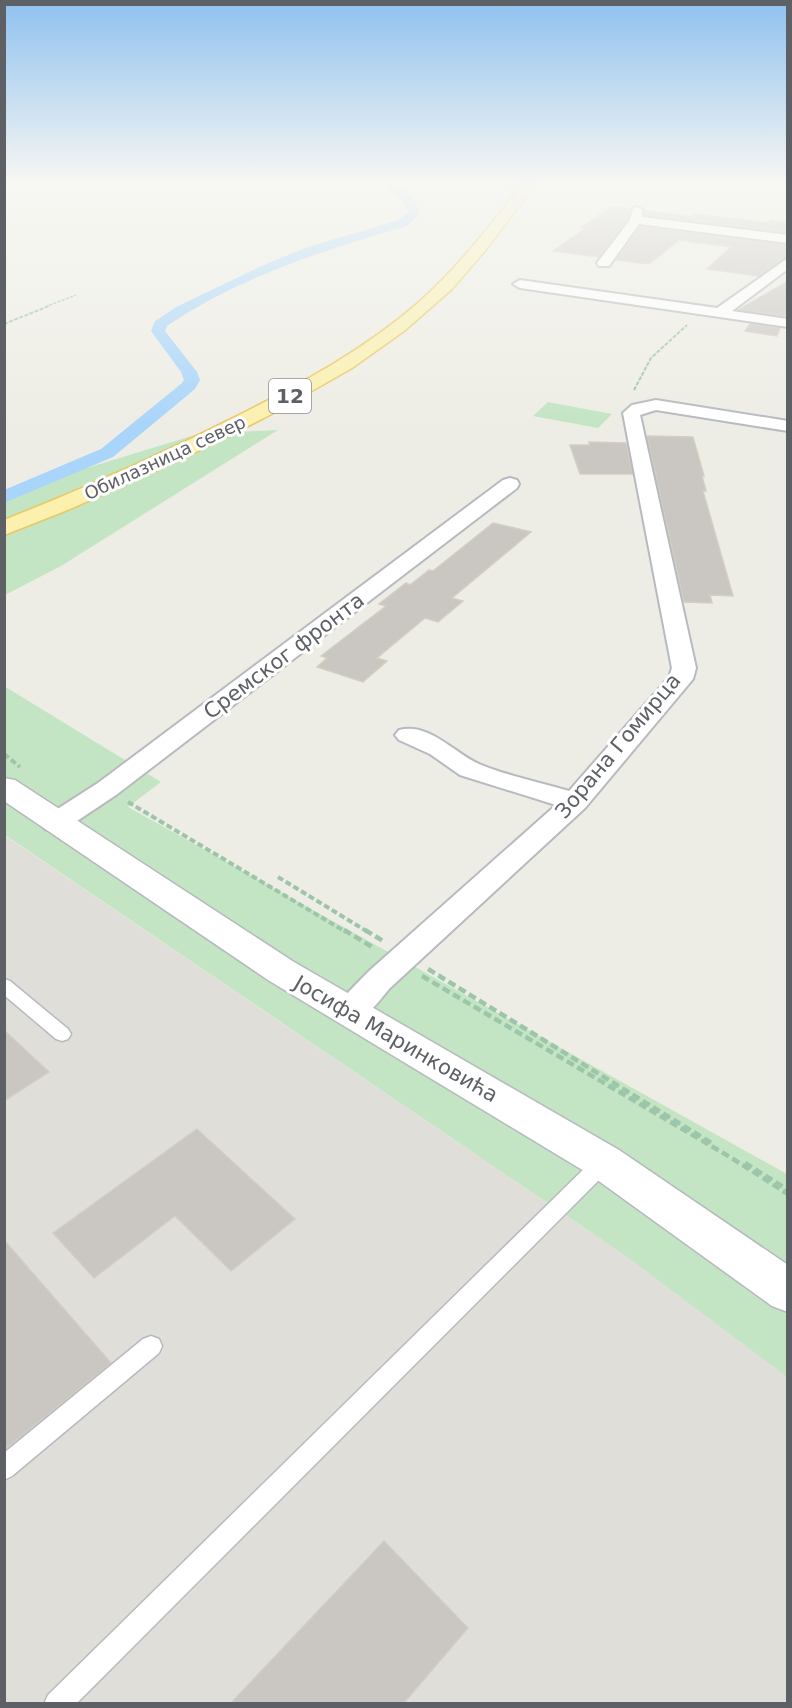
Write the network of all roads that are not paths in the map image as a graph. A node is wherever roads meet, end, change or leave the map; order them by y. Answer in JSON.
{"nodes":[{"id":1,"x":464,"y":264,"type":"edge"},
{"id":2,"x":786,"y":264,"type":"edge"},
{"id":3,"x":520,"y":284,"type":"dead end"},
{"id":4,"x":720,"y":313,"type":"junction"},
{"id":5,"x":788,"y":323,"type":"edge"},
{"id":6,"x":788,"y":426,"type":"edge"},
{"id":7,"x":510,"y":484,"type":"dead end"},
{"id":8,"x":4,"y":528,"type":"edge"},
{"id":9,"x":408,"y":735,"type":"dead end"},
{"id":10,"x":4,"y":787,"type":"edge"},
{"id":11,"x":575,"y":802,"type":"junction"},
{"id":12,"x":55,"y":823,"type":"junction"},
{"id":13,"x":4,"y":985,"type":"edge"},
{"id":14,"x":350,"y":1011,"type":"junction"},
{"id":15,"x":62,"y":1034,"type":"dead end"},
{"id":16,"x":604,"y":1162,"type":"junction"},
{"id":17,"x":788,"y":1291,"type":"edge"},
{"id":18,"x":151,"y":1346,"type":"dead end"},
{"id":19,"x":4,"y":1468,"type":"edge"},
{"id":20,"x":57,"y":1704,"type":"edge"}],
"edges":[{"from":1,"to":8,"type":"main road","name":"Обилазница север","number":"12"},
{"from":2,"to":4,"type":"street"},
{"from":3,"to":4,"type":"street"},
{"from":4,"to":5,"type":"street"},
{"from":6,"to":11,"type":"street","name":"Зорана Гомирца"},
{"from":7,"to":12,"type":"street","name":"Сремског фронта"},
{"from":9,"to":11,"type":"street"},
{"from":10,"to":12,"type":"street","name":"Јосифа Маринковића"},
{"from":11,"to":14,"type":"street","name":"Зорана Гомирца"},
{"from":12,"to":14,"type":"street","name":"Јосифа Маринковића"},
{"from":13,"to":15,"type":"lane"},
{"from":14,"to":16,"type":"street","name":"Јосифа Маринковића"},
{"from":16,"to":17,"type":"street","name":"Јосифа Маринковића"},
{"from":16,"to":20,"type":"lane"},
{"from":18,"to":19,"type":"lane"}]}
